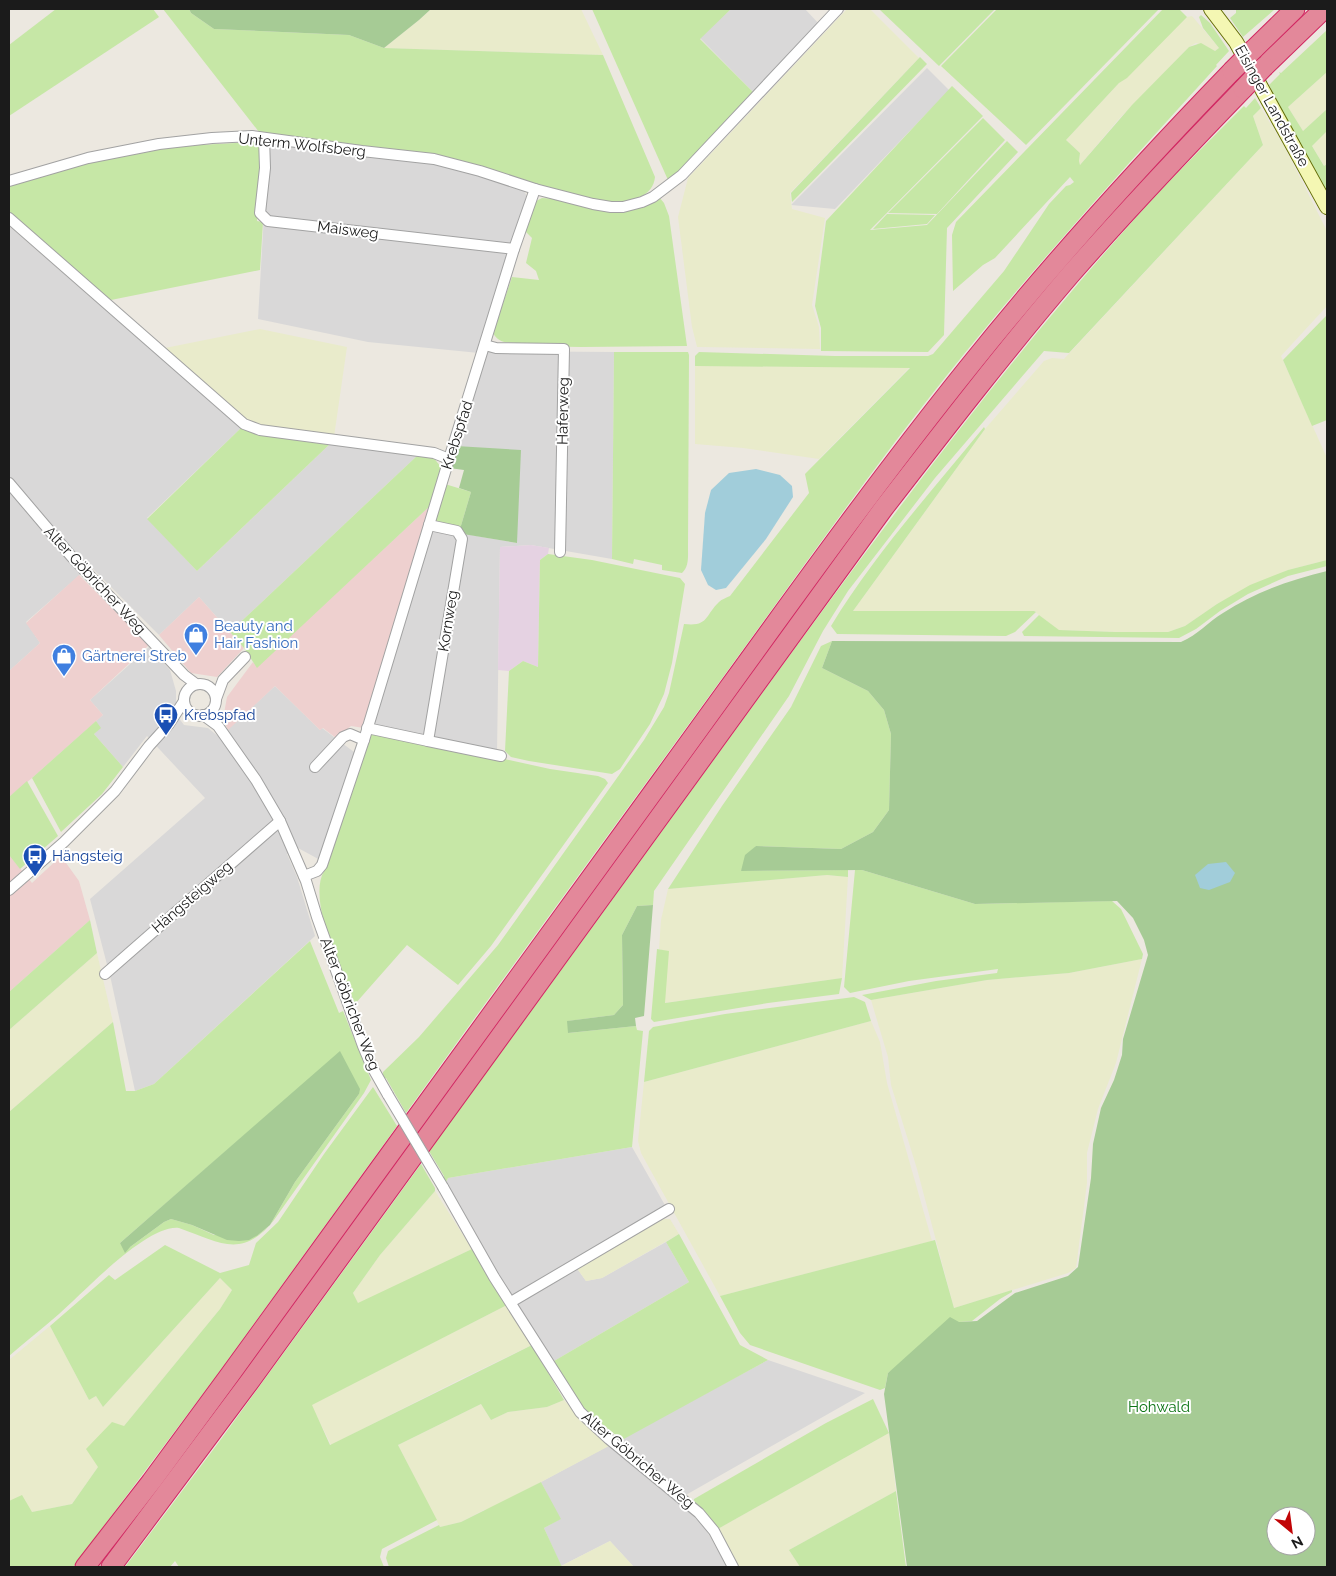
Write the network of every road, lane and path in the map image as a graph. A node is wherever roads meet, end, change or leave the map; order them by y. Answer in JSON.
{"nodes":[{"id":1,"x":838,"y":9,"type":"edge"},
{"id":2,"x":1211,"y":9,"type":"edge"},
{"id":3,"x":1295,"y":9,"type":"edge"},
{"id":4,"x":1324,"y":9,"type":"edge"},
{"id":5,"x":264,"y":138,"type":"junction"},
{"id":6,"x":9,"y":181,"type":"edge"},
{"id":7,"x":535,"y":189,"type":"junction"},
{"id":8,"x":1327,"y":207,"type":"edge"},
{"id":9,"x":9,"y":218,"type":"edge"},
{"id":10,"x":514,"y":249,"type":"junction"},
{"id":11,"x":485,"y":345,"type":"junction"},
{"id":12,"x":449,"y":459,"type":"junction"},
{"id":13,"x":9,"y":483,"type":"edge"},
{"id":14,"x":429,"y":525,"type":"junction"},
{"id":15,"x":560,"y":552,"type":"dead end"},
{"id":16,"x":245,"y":656,"type":"dead end"},
{"id":17,"x":223,"y":680,"type":"junction"},
{"id":18,"x":192,"y":686,"type":"junction"},
{"id":19,"x":208,"y":686,"type":"junction"},
{"id":20,"x":184,"y":701,"type":"junction"},
{"id":21,"x":215,"y":703,"type":"junction"},
{"id":22,"x":198,"y":714,"type":"junction"},
{"id":23,"x":169,"y":724,"type":"junction"},
{"id":24,"x":218,"y":726,"type":"junction"},
{"id":25,"x":367,"y":728,"type":"junction"},
{"id":26,"x":364,"y":740,"type":"junction"},
{"id":27,"x":428,"y":741,"type":"junction"},
{"id":28,"x":501,"y":756,"type":"dead end"},
{"id":29,"x":315,"y":768,"type":"dead end"},
{"id":30,"x":280,"y":821,"type":"junction"},
{"id":31,"x":304,"y":876,"type":"junction"},
{"id":32,"x":9,"y":890,"type":"edge"},
{"id":33,"x":105,"y":974,"type":"dead end"},
{"id":34,"x":670,"y":1210,"type":"dead end"},
{"id":35,"x":511,"y":1302,"type":"junction"},
{"id":36,"x":85,"y":1567,"type":"edge"},
{"id":37,"x":111,"y":1567,"type":"edge"},
{"id":38,"x":733,"y":1567,"type":"edge"}],
"edges":[{"from":1,"to":7,"type":"street","name":"Unterm Wolfsberg"},
{"from":2,"to":8,"type":"main road","name":"Eisinger Landstraße"},
{"from":3,"to":36,"type":"highway","bridge":true},
{"from":4,"to":37,"type":"highway","bridge":true},
{"from":5,"to":6,"type":"street","name":"Unterm Wolfsberg"},
{"from":5,"to":7,"type":"street","name":"Unterm Wolfsberg"},
{"from":5,"to":10,"type":"street","name":"Maisweg"},
{"from":7,"to":10,"type":"street","name":"Krebspfad"},
{"from":9,"to":12,"type":"street"},
{"from":10,"to":11,"type":"street","name":"Krebspfad"},
{"from":11,"to":12,"type":"street","name":"Krebspfad"},
{"from":11,"to":15,"type":"street","name":"Haferweg"},
{"from":12,"to":14,"type":"street","name":"Krebspfad"},
{"from":13,"to":18,"type":"street","name":"Alter Göbricher Weg"},
{"from":14,"to":25,"type":"street","name":"Krebspfad"},
{"from":14,"to":27,"type":"street","name":"Kornweg"},
{"from":16,"to":17,"type":"street"},
{"from":17,"to":19,"type":"street"},
{"from":17,"to":21,"type":"street"},
{"from":18,"to":19,"type":"street"},
{"from":18,"to":20,"type":"street"},
{"from":19,"to":21,"type":"street"},
{"from":20,"to":22,"type":"street"},
{"from":20,"to":23,"type":"street"},
{"from":21,"to":22,"type":"street"},
{"from":21,"to":24,"type":"street","name":"Alter Göbricher Weg"},
{"from":22,"to":23,"type":"street"},
{"from":22,"to":24,"type":"street","name":"Alter Göbricher Weg"},
{"from":23,"to":32,"type":"street"},
{"from":24,"to":30,"type":"street","name":"Alter Göbricher Weg"},
{"from":25,"to":26,"type":"street","name":"Krebspfad"},
{"from":25,"to":27,"type":"street"},
{"from":26,"to":29,"type":"street"},
{"from":26,"to":31,"type":"street","name":"Krebspfad"},
{"from":27,"to":28,"type":"street"},
{"from":30,"to":31,"type":"street","name":"Alter Göbricher Weg"},
{"from":30,"to":33,"type":"street","name":"Hängsteigweg"},
{"from":31,"to":35,"type":"street","name":"Alter Göbricher Weg","bridge":true},
{"from":34,"to":35,"type":"street"},
{"from":35,"to":38,"type":"street","name":"Alter Göbricher Weg"}]}
